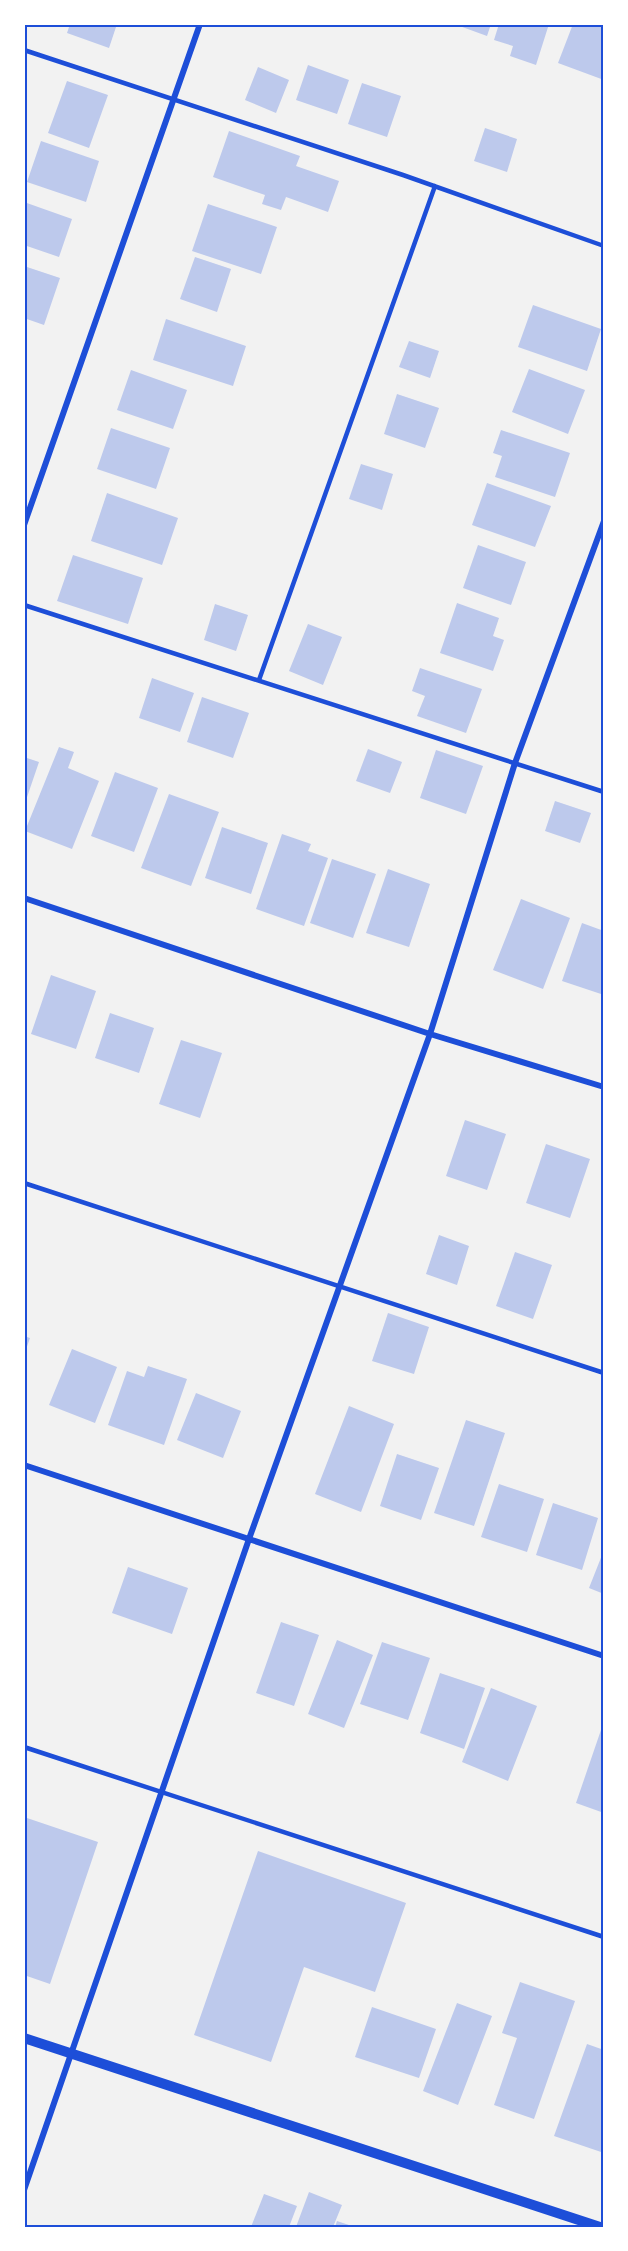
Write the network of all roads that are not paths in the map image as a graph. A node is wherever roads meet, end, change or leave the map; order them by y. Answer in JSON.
{"nodes":[{"id":1,"x":200,"y":24,"type":"edge"},
{"id":2,"x":24,"y":50,"type":"edge"},
{"id":3,"x":173,"y":100,"type":"junction"},
{"id":4,"x":435,"y":186,"type":"junction"},
{"id":5,"x":604,"y":246,"type":"edge"},
{"id":6,"x":604,"y":521,"type":"edge"},
{"id":7,"x":24,"y":525,"type":"edge"},
{"id":8,"x":24,"y":605,"type":"edge"},
{"id":9,"x":259,"y":680,"type":"junction"},
{"id":10,"x":515,"y":763,"type":"junction"},
{"id":11,"x":604,"y":792,"type":"edge"},
{"id":12,"x":24,"y":898,"type":"edge"},
{"id":13,"x":430,"y":1034,"type":"junction"},
{"id":14,"x":604,"y":1087,"type":"edge"},
{"id":15,"x":24,"y":1183,"type":"edge"},
{"id":16,"x":339,"y":1287,"type":"junction"},
{"id":17,"x":604,"y":1373,"type":"edge"},
{"id":18,"x":24,"y":1465,"type":"edge"},
{"id":19,"x":249,"y":1539,"type":"junction"},
{"id":20,"x":604,"y":1656,"type":"edge"},
{"id":21,"x":24,"y":1747,"type":"edge"},
{"id":22,"x":162,"y":1793,"type":"junction"},
{"id":23,"x":604,"y":1937,"type":"edge"},
{"id":24,"x":24,"y":2038,"type":"edge"},
{"id":25,"x":71,"y":2053,"type":"junction"},
{"id":26,"x":24,"y":2190,"type":"edge"},
{"id":27,"x":600,"y":2227,"type":"edge"}],
"edges":[{"from":1,"to":3,"type":"street"},
{"from":2,"to":3,"type":"lane"},
{"from":3,"to":4,"type":"lane"},
{"from":3,"to":7,"type":"street"},
{"from":4,"to":5,"type":"lane"},
{"from":4,"to":9,"type":"lane"},
{"from":6,"to":10,"type":"street"},
{"from":8,"to":9,"type":"lane"},
{"from":9,"to":10,"type":"lane"},
{"from":10,"to":11,"type":"lane"},
{"from":10,"to":13,"type":"street"},
{"from":12,"to":13,"type":"street"},
{"from":13,"to":14,"type":"street"},
{"from":13,"to":16,"type":"street"},
{"from":15,"to":16,"type":"lane"},
{"from":16,"to":17,"type":"lane"},
{"from":16,"to":19,"type":"street"},
{"from":18,"to":19,"type":"street"},
{"from":19,"to":20,"type":"street"},
{"from":19,"to":22,"type":"street"},
{"from":21,"to":22,"type":"lane"},
{"from":22,"to":23,"type":"lane"},
{"from":22,"to":25,"type":"street"},
{"from":24,"to":25,"type":"street"},
{"from":25,"to":26,"type":"street"},
{"from":25,"to":27,"type":"street"}]}
